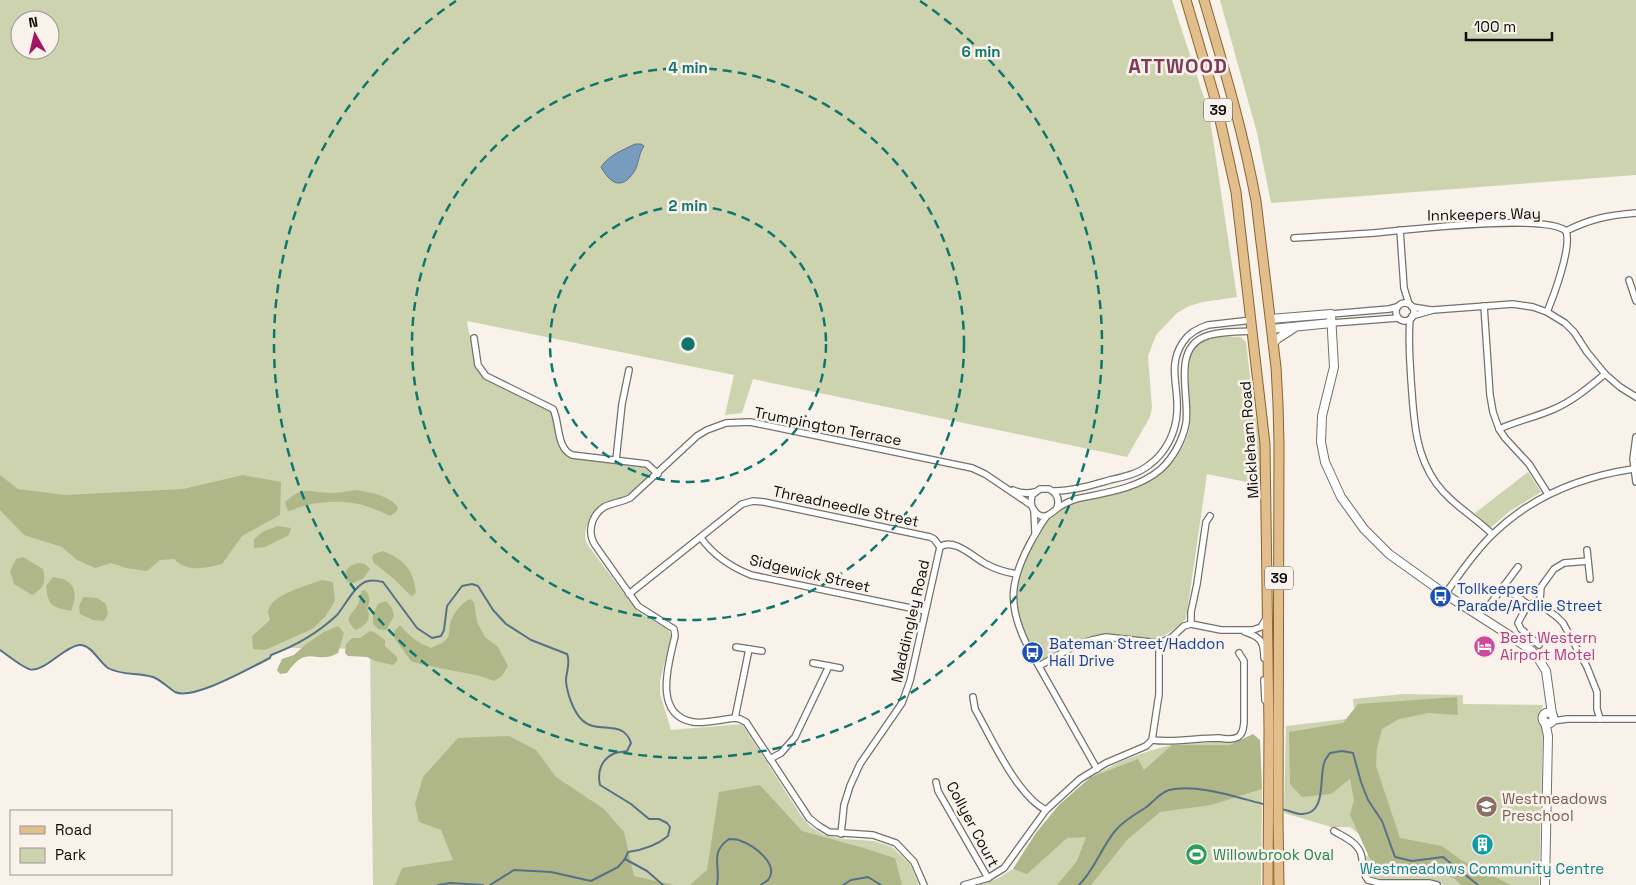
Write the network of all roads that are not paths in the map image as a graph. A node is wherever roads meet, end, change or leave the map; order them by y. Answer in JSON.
{"nodes":[{"id":1,"x":1186,"y":0,"type":"edge"},
{"id":2,"x":1204,"y":0,"type":"edge"},
{"id":3,"x":1636,"y":213,"type":"edge"},
{"id":4,"x":1400,"y":230,"type":"junction"},
{"id":5,"x":1566,"y":230,"type":"junction"},
{"id":6,"x":1294,"y":238,"type":"dead end"},
{"id":7,"x":1629,"y":280,"type":"dead end"},
{"id":8,"x":1404,"y":288,"type":"junction"},
{"id":9,"x":1636,"y":301,"type":"edge"},
{"id":10,"x":1399,"y":305,"type":"junction"},
{"id":11,"x":1410,"y":306,"type":"junction"},
{"id":12,"x":1484,"y":306,"type":"junction"},
{"id":13,"x":1433,"y":310,"type":"junction"},
{"id":14,"x":1547,"y":312,"type":"junction"},
{"id":15,"x":1331,"y":314,"type":"junction"},
{"id":16,"x":1411,"y":318,"type":"junction"},
{"id":17,"x":1270,"y":319,"type":"junction"},
{"id":18,"x":1400,"y":319,"type":"junction"},
{"id":19,"x":1252,"y":320,"type":"junction"},
{"id":20,"x":1332,"y":323,"type":"junction"},
{"id":21,"x":1298,"y":326,"type":"junction"},
{"id":22,"x":1271,"y":329,"type":"junction"},
{"id":23,"x":1253,"y":331,"type":"junction"},
{"id":24,"x":1408,"y":336,"type":"junction"},
{"id":25,"x":474,"y":338,"type":"dead end"},
{"id":26,"x":1273,"y":344,"type":"junction"},
{"id":27,"x":629,"y":370,"type":"dead end"},
{"id":28,"x":1605,"y":374,"type":"junction"},
{"id":29,"x":1636,"y":398,"type":"edge"},
{"id":30,"x":1499,"y":429,"type":"junction"},
{"id":31,"x":1636,"y":436,"type":"edge"},
{"id":32,"x":616,"y":460,"type":"junction"},
{"id":33,"x":1633,"y":469,"type":"junction"},
{"id":34,"x":658,"y":474,"type":"junction"},
{"id":35,"x":1636,"y":482,"type":"edge"},
{"id":36,"x":1006,"y":487,"type":"junction"},
{"id":37,"x":1054,"y":491,"type":"junction"},
{"id":38,"x":1036,"y":492,"type":"junction"},
{"id":39,"x":1548,"y":494,"type":"junction"},
{"id":40,"x":1033,"y":508,"type":"junction"},
{"id":41,"x":1057,"y":508,"type":"junction"},
{"id":42,"x":1047,"y":516,"type":"junction"},
{"id":43,"x":1210,"y":516,"type":"dead end"},
{"id":44,"x":1492,"y":534,"type":"junction"},
{"id":45,"x":1034,"y":537,"type":"junction"},
{"id":46,"x":701,"y":538,"type":"junction"},
{"id":47,"x":940,"y":547,"type":"junction"},
{"id":48,"x":1587,"y":550,"type":"dead end"},
{"id":49,"x":1588,"y":561,"type":"junction"},
{"id":50,"x":1518,"y":567,"type":"dead end"},
{"id":51,"x":1016,"y":574,"type":"junction"},
{"id":52,"x":1590,"y":579,"type":"dead end"},
{"id":53,"x":1503,"y":587,"type":"junction"},
{"id":54,"x":630,"y":594,"type":"junction"},
{"id":55,"x":1445,"y":594,"type":"junction"},
{"id":56,"x":1540,"y":600,"type":"junction"},
{"id":57,"x":1529,"y":605,"type":"junction"},
{"id":58,"x":1488,"y":607,"type":"dead end"},
{"id":59,"x":925,"y":611,"type":"junction"},
{"id":60,"x":1268,"y":616,"type":"junction"},
{"id":61,"x":1190,"y":624,"type":"junction"},
{"id":62,"x":1241,"y":631,"type":"junction"},
{"id":63,"x":1159,"y":644,"type":"junction"},
{"id":64,"x":1539,"y":644,"type":"dead end"},
{"id":65,"x":736,"y":647,"type":"dead end"},
{"id":66,"x":749,"y":650,"type":"junction"},
{"id":67,"x":762,"y":651,"type":"dead end"},
{"id":68,"x":1239,"y":653,"type":"dead end"},
{"id":69,"x":813,"y":663,"type":"dead end"},
{"id":70,"x":829,"y":666,"type":"junction"},
{"id":71,"x":1039,"y":666,"type":"junction"},
{"id":72,"x":840,"y":668,"type":"dead end"},
{"id":73,"x":973,"y":697,"type":"dead end"},
{"id":74,"x":1597,"y":710,"type":"junction"},
{"id":75,"x":735,"y":718,"type":"junction"},
{"id":76,"x":1550,"y":718,"type":"junction"},
{"id":77,"x":1592,"y":719,"type":"junction"},
{"id":78,"x":1600,"y":719,"type":"junction"},
{"id":79,"x":1636,"y":719,"type":"edge"},
{"id":80,"x":1269,"y":730,"type":"junction"},
{"id":81,"x":1152,"y":740,"type":"junction"},
{"id":82,"x":770,"y":759,"type":"junction"},
{"id":83,"x":1097,"y":769,"type":"junction"},
{"id":84,"x":936,"y":782,"type":"dead end"},
{"id":85,"x":1274,"y":790,"type":"junction"},
{"id":86,"x":1046,"y":810,"type":"junction"},
{"id":87,"x":1274,"y":820,"type":"junction"},
{"id":88,"x":1334,"y":832,"type":"dead end"},
{"id":89,"x":841,"y":834,"type":"junction"},
{"id":90,"x":988,"y":878,"type":"junction"},
{"id":91,"x":1367,"y":882,"type":"edge"},
{"id":92,"x":1545,"y":884,"type":"edge"},
{"id":93,"x":924,"y":885,"type":"edge"},
{"id":94,"x":964,"y":885,"type":"edge"},
{"id":95,"x":1268,"y":885,"type":"edge"},
{"id":96,"x":1279,"y":885,"type":"edge"},
{"id":97,"x":1437,"y":885,"type":"edge"}],
"edges":[{"from":1,"to":19,"type":"main road","name":"Mickleham Road","number":"39"},
{"from":2,"to":17,"type":"main road","name":"Mickleham Road","number":"39"},
{"from":3,"to":5,"type":"street"},
{"from":4,"to":5,"type":"street","name":"Innkeepers Way"},
{"from":4,"to":6,"type":"street","name":"Innkeepers Way"},
{"from":4,"to":8,"type":"street"},
{"from":5,"to":14,"type":"street"},
{"from":7,"to":9,"type":"street"},
{"from":8,"to":10,"type":"street"},
{"from":8,"to":11,"type":"street"},
{"from":10,"to":11,"type":"street"},
{"from":10,"to":15,"type":"street"},
{"from":10,"to":18,"type":"street"},
{"from":11,"to":13,"type":"street"},
{"from":11,"to":16,"type":"street"},
{"from":12,"to":13,"type":"street"},
{"from":12,"to":14,"type":"street"},
{"from":12,"to":30,"type":"street"},
{"from":13,"to":16,"type":"street"},
{"from":14,"to":28,"type":"street"},
{"from":15,"to":17,"type":"street"},
{"from":15,"to":20,"type":"street"},
{"from":16,"to":18,"type":"street"},
{"from":16,"to":24,"type":"street"},
{"from":17,"to":19,"type":"main road"},
{"from":17,"to":22,"type":"main road","name":"Mickleham Road","number":"39"},
{"from":18,"to":20,"type":"street"},
{"from":18,"to":24,"type":"street"},
{"from":19,"to":23,"type":"main road","name":"Mickleham Road","number":"39"},
{"from":19,"to":37,"type":"street"},
{"from":20,"to":21,"type":"street"},
{"from":20,"to":55,"type":"street"},
{"from":21,"to":22,"type":"street"},
{"from":21,"to":26,"type":"street"},
{"from":22,"to":23,"type":"main road"},
{"from":22,"to":26,"type":"main road","name":"Mickleham Road","number":"39"},
{"from":23,"to":41,"type":"street"},
{"from":23,"to":60,"type":"main road","name":"Mickleham Road","number":"39"},
{"from":24,"to":44,"type":"street"},
{"from":25,"to":32,"type":"street"},
{"from":26,"to":85,"type":"main road","name":"Mickleham Road","number":"39"},
{"from":27,"to":32,"type":"street"},
{"from":28,"to":29,"type":"street"},
{"from":28,"to":30,"type":"street"},
{"from":30,"to":39,"type":"street"},
{"from":31,"to":33,"type":"street"},
{"from":32,"to":34,"type":"street"},
{"from":33,"to":35,"type":"street"},
{"from":33,"to":39,"type":"street"},
{"from":34,"to":36,"type":"street","name":"Trumpington Terrace"},
{"from":34,"to":54,"type":"street","name":"Trumpington Terrace"},
{"from":36,"to":38,"type":"street","name":"Trumpington Terrace"},
{"from":36,"to":40,"type":"street","name":"Trumpington Terrace"},
{"from":37,"to":38,"type":"street"},
{"from":37,"to":41,"type":"street"},
{"from":38,"to":40,"type":"street"},
{"from":39,"to":44,"type":"street"},
{"from":40,"to":42,"type":"street"},
{"from":40,"to":45,"type":"street"},
{"from":41,"to":42,"type":"street"},
{"from":42,"to":45,"type":"street"},
{"from":43,"to":61,"type":"street"},
{"from":44,"to":55,"type":"street"},
{"from":45,"to":51,"type":"street"},
{"from":46,"to":47,"type":"street","name":"Threadneedle Street"},
{"from":46,"to":54,"type":"street","name":"Threadneedle Street"},
{"from":46,"to":59,"type":"street","name":"Sidgewick Street"},
{"from":47,"to":51,"type":"street","name":"Threadneedle Street"},
{"from":47,"to":59,"type":"street","name":"Maddingley Road"},
{"from":48,"to":49,"type":"street"},
{"from":49,"to":52,"type":"street"},
{"from":49,"to":56,"type":"street"},
{"from":50,"to":53,"type":"street"},
{"from":51,"to":71,"type":"street"},
{"from":53,"to":57,"type":"street"},
{"from":53,"to":58,"type":"street"},
{"from":54,"to":75,"type":"street","name":"Trumpington Terrace"},
{"from":55,"to":76,"type":"street"},
{"from":56,"to":57,"type":"street"},
{"from":56,"to":74,"type":"street"},
{"from":57,"to":64,"type":"street"},
{"from":59,"to":89,"type":"street","name":"Maddingley Road"},
{"from":60,"to":62,"type":"street"},
{"from":60,"to":80,"type":"main road","name":"Mickleham Road","number":"39"},
{"from":61,"to":62,"type":"street"},
{"from":61,"to":63,"type":"street"},
{"from":62,"to":80,"type":"street"},
{"from":63,"to":71,"type":"street"},
{"from":63,"to":81,"type":"street"},
{"from":65,"to":66,"type":"street"},
{"from":66,"to":67,"type":"street"},
{"from":66,"to":75,"type":"street"},
{"from":68,"to":81,"type":"street"},
{"from":69,"to":70,"type":"street"},
{"from":70,"to":72,"type":"street"},
{"from":70,"to":82,"type":"street"},
{"from":71,"to":83,"type":"street"},
{"from":73,"to":86,"type":"street"},
{"from":74,"to":77,"type":"street"},
{"from":74,"to":78,"type":"street"},
{"from":75,"to":82,"type":"street"},
{"from":76,"to":77,"type":"street"},
{"from":76,"to":92,"type":"street"},
{"from":77,"to":78,"type":"street"},
{"from":78,"to":79,"type":"street"},
{"from":80,"to":85,"type":"main road","name":"Mickleham Road","number":"39"},
{"from":81,"to":83,"type":"street"},
{"from":82,"to":89,"type":"street"},
{"from":83,"to":86,"type":"street"},
{"from":84,"to":90,"type":"street","name":"Collyer Court"},
{"from":85,"to":87,"type":"main road","name":"Mickleham Road","number":"39"},
{"from":86,"to":90,"type":"street"},
{"from":87,"to":95,"type":"main road","name":"Mickleham Road","number":"39"},
{"from":87,"to":96,"type":"main road","name":"Mickleham Road","number":"39"},
{"from":88,"to":91,"type":"street"},
{"from":89,"to":93,"type":"street"},
{"from":90,"to":94,"type":"street"},
{"from":91,"to":97,"type":"street"}]}
